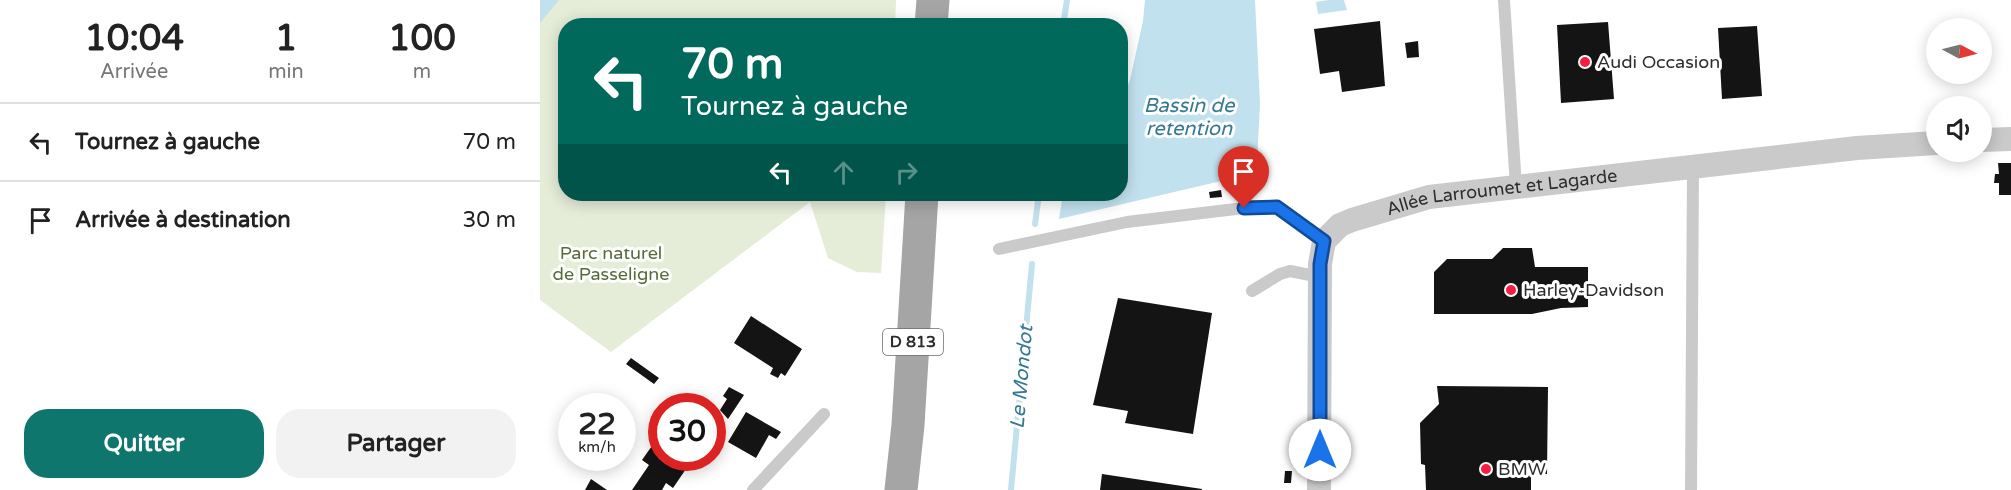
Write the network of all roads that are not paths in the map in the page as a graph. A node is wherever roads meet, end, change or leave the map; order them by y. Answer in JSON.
{"nodes":[{"id":1,"x":933,"y":0,"type":"edge"},
{"id":2,"x":1504,"y":0,"type":"edge"},
{"id":3,"x":932,"y":18,"type":"edge"},
{"id":4,"x":2011,"y":139,"type":"edge"},
{"id":5,"x":1992,"y":140,"type":"edge"},
{"id":6,"x":1926,"y":144,"type":"edge"},
{"id":7,"x":1693,"y":168,"type":"junction"},
{"id":8,"x":1516,"y":187,"type":"junction"},
{"id":9,"x":922,"y":201,"type":"edge"},
{"id":10,"x":1324,"y":241,"type":"junction"},
{"id":11,"x":1004,"y":248,"type":"dead end"},
{"id":12,"x":1320,"y":277,"type":"junction"},
{"id":13,"x":1252,"y":291,"type":"dead end"},
{"id":14,"x":824,"y":414,"type":"dead end"},
{"id":15,"x":753,"y":490,"type":"edge"},
{"id":16,"x":901,"y":490,"type":"edge"},
{"id":17,"x":1319,"y":490,"type":"edge"},
{"id":18,"x":1691,"y":490,"type":"edge"}],
"edges":[{"from":1,"to":3,"type":"main road"},
{"from":2,"to":8,"type":"lane"},
{"from":4,"to":5,"type":"street"},
{"from":6,"to":7,"type":"street","name":"Allée Larroumet et Lagarde"},
{"from":7,"to":8,"type":"street","name":"Allée Larroumet et Lagarde"},
{"from":7,"to":18,"type":"lane"},
{"from":8,"to":10,"type":"street","name":"Allée Larroumet et Lagarde"},
{"from":9,"to":16,"type":"main road","number":"D 813"},
{"from":10,"to":11,"type":"lane"},
{"from":10,"to":12,"type":"street"},
{"from":12,"to":13,"type":"lane"},
{"from":12,"to":17,"type":"street"},
{"from":14,"to":15,"type":"lane"}]}
